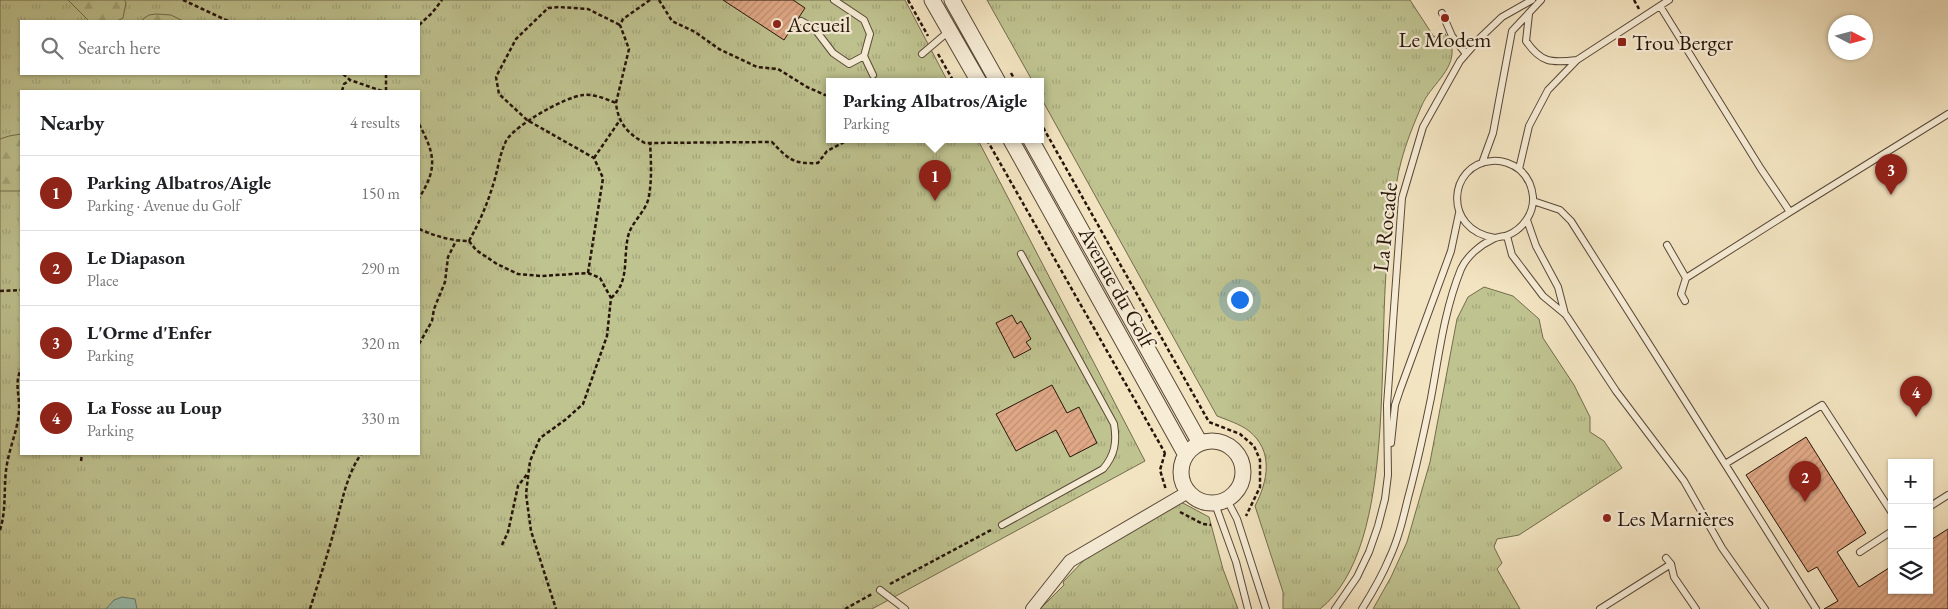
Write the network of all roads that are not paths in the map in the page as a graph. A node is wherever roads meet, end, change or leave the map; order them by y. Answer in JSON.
{"nodes":[{"id":1,"x":834,"y":0,"type":"edge"},
{"id":2,"x":932,"y":0,"type":"edge"},
{"id":3,"x":952,"y":0,"type":"edge"},
{"id":4,"x":1532,"y":0,"type":"edge"},
{"id":5,"x":1541,"y":0,"type":"edge"},
{"id":6,"x":1669,"y":0,"type":"edge"},
{"id":7,"x":1660,"y":6,"type":"junction"},
{"id":8,"x":1442,"y":13,"type":"dead end"},
{"id":9,"x":1529,"y":13,"type":"junction"},
{"id":10,"x":802,"y":21,"type":"dead end"},
{"id":11,"x":950,"y":31,"type":"junction"},
{"id":12,"x":922,"y":54,"type":"dead end"},
{"id":13,"x":1466,"y":54,"type":"junction"},
{"id":14,"x":864,"y":56,"type":"junction"},
{"id":15,"x":1577,"y":60,"type":"junction"},
{"id":16,"x":873,"y":75,"type":"dead end"},
{"id":17,"x":977,"y":78,"type":"edge"},
{"id":18,"x":996,"y":78,"type":"edge"},
{"id":19,"x":1948,"y":114,"type":"edge"},
{"id":20,"x":1013,"y":143,"type":"edge"},
{"id":21,"x":1032,"y":143,"type":"edge"},
{"id":22,"x":1482,"y":163,"type":"junction"},
{"id":23,"x":1519,"y":169,"type":"junction"},
{"id":24,"x":1533,"y":201,"type":"junction"},
{"id":25,"x":1790,"y":212,"type":"junction"},
{"id":26,"x":1459,"y":213,"type":"junction"},
{"id":27,"x":1527,"y":220,"type":"junction"},
{"id":28,"x":1507,"y":236,"type":"junction"},
{"id":29,"x":1495,"y":238,"type":"junction"},
{"id":30,"x":1668,"y":245,"type":"dead end"},
{"id":31,"x":1021,"y":254,"type":"dead end"},
{"id":32,"x":1686,"y":278,"type":"junction"},
{"id":33,"x":1685,"y":301,"type":"dead end"},
{"id":34,"x":1566,"y":315,"type":"junction"},
{"id":35,"x":1200,"y":443,"type":"junction"},
{"id":36,"x":1186,"y":455,"type":"junction"},
{"id":37,"x":1726,"y":464,"type":"junction"},
{"id":38,"x":1388,"y":474,"type":"junction"},
{"id":39,"x":1188,"y":492,"type":"junction"},
{"id":40,"x":1948,"y":495,"type":"edge"},
{"id":41,"x":1221,"y":502,"type":"junction"},
{"id":42,"x":1933,"y":504,"type":"edge"},
{"id":43,"x":1888,"y":507,"type":"edge"},
{"id":44,"x":1002,"y":525,"type":"road end"},
{"id":45,"x":1888,"y":533,"type":"edge"},
{"id":46,"x":1860,"y":552,"type":"dead end"},
{"id":47,"x":880,"y":590,"type":"road end"},
{"id":48,"x":905,"y":609,"type":"edge"},
{"id":49,"x":1032,"y":609,"type":"edge"},
{"id":50,"x":1248,"y":609,"type":"edge"},
{"id":51,"x":1266,"y":609,"type":"edge"},
{"id":52,"x":1335,"y":609,"type":"edge"},
{"id":53,"x":1362,"y":609,"type":"edge"},
{"id":54,"x":1600,"y":609,"type":"edge"},
{"id":55,"x":1696,"y":609,"type":"edge"},
{"id":56,"x":1765,"y":609,"type":"edge"},
{"id":57,"x":1816,"y":609,"type":"edge"}],
"edges":[{"from":1,"to":14,"type":"lane"},
{"from":2,"to":11,"type":"street"},
{"from":3,"to":18,"type":"street"},
{"from":4,"to":13,"type":"lane","name":"La Rocade"},
{"from":5,"to":9,"type":"lane"},
{"from":6,"to":7,"type":"lane"},
{"from":7,"to":15,"type":"lane"},
{"from":7,"to":25,"type":"lane"},
{"from":8,"to":13,"type":"lane"},
{"from":9,"to":15,"type":"lane"},
{"from":9,"to":22,"type":"lane"},
{"from":10,"to":14,"type":"lane"},
{"from":11,"to":12,"type":"lane"},
{"from":11,"to":17,"type":"street"},
{"from":13,"to":38,"type":"lane","name":"La Rocade"},
{"from":14,"to":16,"type":"lane"},
{"from":15,"to":23,"type":"lane"},
{"from":19,"to":25,"type":"lane"},
{"from":20,"to":36,"type":"street","name":"Avenue du Golf"},
{"from":21,"to":35,"type":"street","name":"Avenue du Golf"},
{"from":22,"to":23,"type":"lane"},
{"from":22,"to":26,"type":"lane"},
{"from":23,"to":24,"type":"lane"},
{"from":24,"to":27,"type":"lane"},
{"from":24,"to":37,"type":"lane"},
{"from":25,"to":32,"type":"lane"},
{"from":26,"to":29,"type":"lane"},
{"from":26,"to":38,"type":"lane","name":"La Rocade"},
{"from":27,"to":28,"type":"lane"},
{"from":27,"to":34,"type":"lane"},
{"from":28,"to":29,"type":"lane"},
{"from":28,"to":34,"type":"lane"},
{"from":29,"to":53,"type":"lane"},
{"from":30,"to":32,"type":"lane"},
{"from":31,"to":44,"type":"lane"},
{"from":32,"to":33,"type":"lane"},
{"from":34,"to":56,"type":"lane"},
{"from":35,"to":36,"type":"street"},
{"from":35,"to":41,"type":"street"},
{"from":36,"to":39,"type":"street"},
{"from":37,"to":43,"type":"lane"},
{"from":37,"to":57,"type":"lane"},
{"from":38,"to":52,"type":"lane","name":"La Rocade"},
{"from":39,"to":41,"type":"street"},
{"from":39,"to":49,"type":"street"},
{"from":40,"to":42,"type":"lane"},
{"from":41,"to":50,"type":"lane"},
{"from":41,"to":51,"type":"lane"},
{"from":45,"to":46,"type":"lane"},
{"from":47,"to":48,"type":"lane"},
{"from":54,"to":55,"type":"lane"}]}
